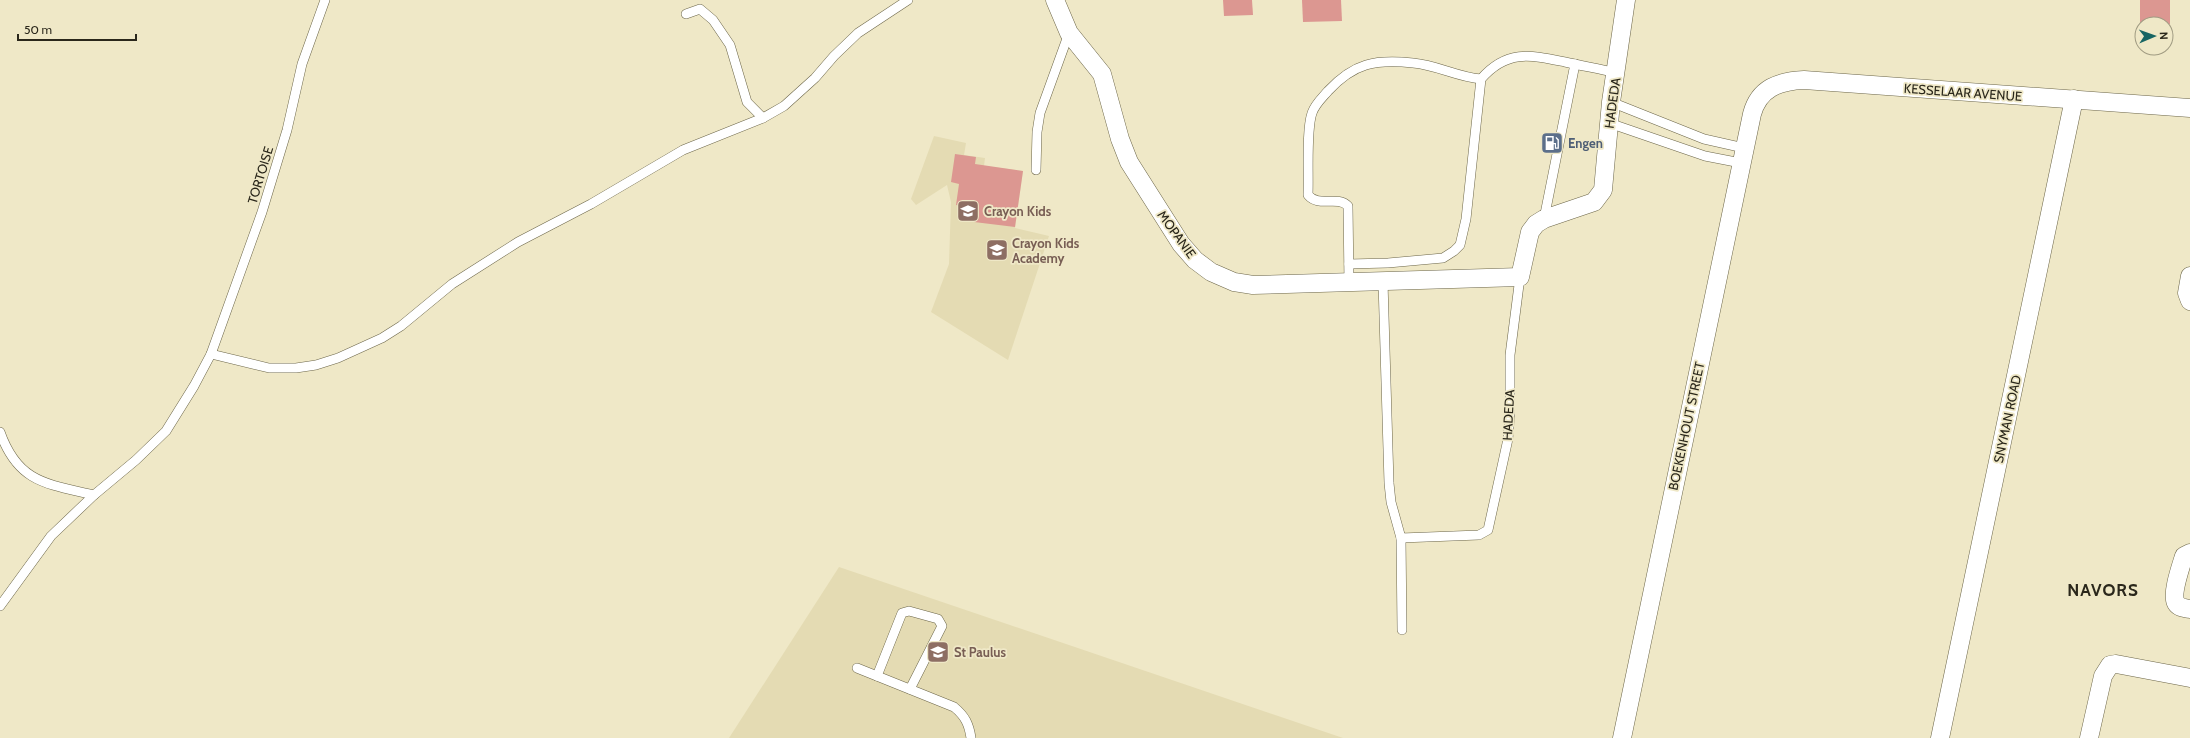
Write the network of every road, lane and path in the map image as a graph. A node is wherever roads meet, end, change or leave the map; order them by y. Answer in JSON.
{"nodes":[{"id":1,"x":325,"y":0,"type":"edge"},
{"id":2,"x":908,"y":0,"type":"edge"},
{"id":3,"x":1055,"y":0,"type":"edge"},
{"id":4,"x":1626,"y":0,"type":"edge"},
{"id":5,"x":686,"y":14,"type":"dead end"},
{"id":6,"x":1069,"y":34,"type":"junction"},
{"id":7,"x":1575,"y":64,"type":"junction"},
{"id":8,"x":1617,"y":73,"type":"junction"},
{"id":9,"x":1481,"y":79,"type":"junction"},
{"id":10,"x":2074,"y":100,"type":"junction"},
{"id":11,"x":1611,"y":102,"type":"junction"},
{"id":12,"x":2190,"y":108,"type":"edge"},
{"id":13,"x":1752,"y":114,"type":"joint"},
{"id":14,"x":763,"y":118,"type":"junction"},
{"id":15,"x":1609,"y":123,"type":"junction"},
{"id":16,"x":1743,"y":156,"type":"junction"},
{"id":17,"x":1036,"y":170,"type":"dead end"},
{"id":18,"x":1544,"y":219,"type":"junction"},
{"id":19,"x":1349,"y":264,"type":"junction"},
{"id":20,"x":2190,"y":276,"type":"edge"},
{"id":21,"x":1520,"y":278,"type":"junction"},
{"id":22,"x":1349,"y":282,"type":"junction"},
{"id":23,"x":1383,"y":282,"type":"junction"},
{"id":24,"x":2190,"y":301,"type":"edge"},
{"id":25,"x":211,"y":354,"type":"junction"},
{"id":26,"x":0,"y":432,"type":"edge"},
{"id":27,"x":94,"y":495,"type":"junction"},
{"id":28,"x":1401,"y":538,"type":"junction"},
{"id":29,"x":2190,"y":553,"type":"edge"},
{"id":30,"x":0,"y":606,"type":"edge"},
{"id":31,"x":2190,"y":609,"type":"edge"},
{"id":32,"x":1402,"y":630,"type":"dead end"},
{"id":33,"x":857,"y":668,"type":"dead end"},
{"id":34,"x":877,"y":676,"type":"junction"},
{"id":35,"x":2190,"y":678,"type":"edge"},
{"id":36,"x":910,"y":689,"type":"junction"},
{"id":37,"x":971,"y":738,"type":"edge"},
{"id":38,"x":1622,"y":738,"type":"edge"},
{"id":39,"x":1940,"y":738,"type":"edge"},
{"id":40,"x":2088,"y":738,"type":"edge"}],
"edges":[{"from":1,"to":25,"type":"lane","name":"TORTOISE"},
{"from":2,"to":14,"type":"lane"},
{"from":3,"to":6,"type":"street","name":"MOPANIE"},
{"from":4,"to":8,"type":"street","name":"HADEDA"},
{"from":5,"to":14,"type":"lane"},
{"from":6,"to":17,"type":"lane"},
{"from":6,"to":22,"type":"street","name":"MOPANIE"},
{"from":7,"to":8,"type":"lane"},
{"from":7,"to":9,"type":"lane"},
{"from":7,"to":18,"type":"lane"},
{"from":8,"to":11,"type":"street","name":"HADEDA"},
{"from":9,"to":19,"type":"lane"},
{"from":9,"to":19,"type":"lane"},
{"from":10,"to":12,"type":"street","name":"KESSELAAR AVENUE"},
{"from":10,"to":13,"type":"street","name":"KESSELAAR AVENUE"},
{"from":10,"to":39,"type":"street","name":"SNYMAN ROAD"},
{"from":11,"to":15,"type":"street","name":"HADEDA"},
{"from":11,"to":16,"type":"lane"},
{"from":13,"to":16,"type":"street","name":"BOEKENHOUT STREET"},
{"from":14,"to":25,"type":"lane"},
{"from":15,"to":16,"type":"lane"},
{"from":15,"to":18,"type":"street","name":"HADEDA"},
{"from":16,"to":38,"type":"street","name":"BOEKENHOUT STREET"},
{"from":18,"to":21,"type":"street","name":"HADEDA"},
{"from":19,"to":22,"type":"lane"},
{"from":20,"to":24,"type":"street"},
{"from":21,"to":23,"type":"street","name":"MOPANIE"},
{"from":21,"to":28,"type":"lane","name":"HADEDA"},
{"from":22,"to":23,"type":"street","name":"MOPANIE"},
{"from":23,"to":28,"type":"lane"},
{"from":25,"to":27,"type":"lane","name":"TORTOISE"},
{"from":26,"to":27,"type":"lane"},
{"from":27,"to":30,"type":"lane","name":"TORTOISE"},
{"from":28,"to":32,"type":"lane"},
{"from":29,"to":31,"type":"street"},
{"from":33,"to":34,"type":"lane"},
{"from":34,"to":36,"type":"lane"},
{"from":34,"to":36,"type":"lane"},
{"from":35,"to":40,"type":"street"},
{"from":36,"to":37,"type":"lane"}]}
